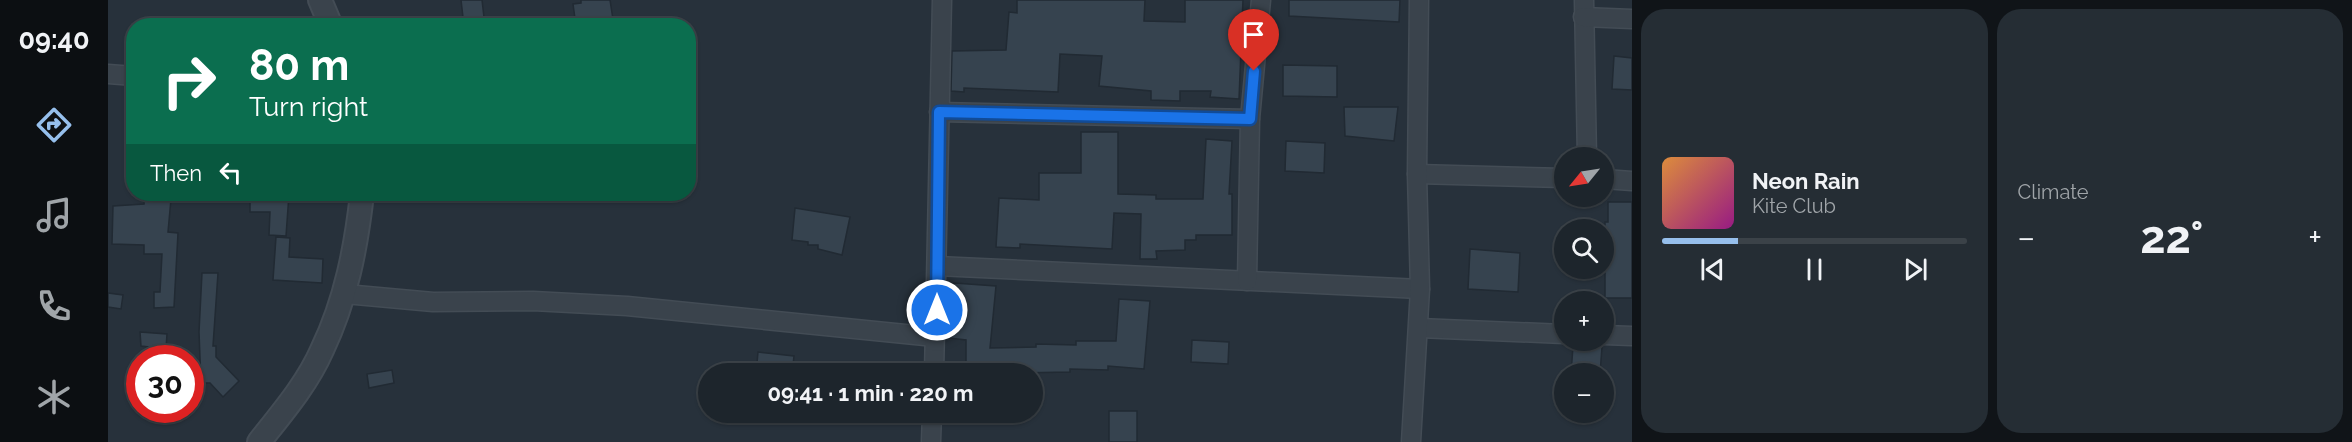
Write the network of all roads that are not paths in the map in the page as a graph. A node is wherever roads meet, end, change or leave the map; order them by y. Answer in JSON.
{"nodes":[{"id":1,"x":320,"y":0,"type":"edge"},
{"id":2,"x":942,"y":0,"type":"edge"},
{"id":3,"x":1261,"y":0,"type":"edge"},
{"id":4,"x":1419,"y":0,"type":"edge"},
{"id":5,"x":1584,"y":9,"type":"edge"},
{"id":6,"x":328,"y":18,"type":"edge"},
{"id":7,"x":1632,"y":20,"type":"edge"},
{"id":8,"x":108,"y":74,"type":"edge"},
{"id":9,"x":126,"y":75,"type":"edge"},
{"id":10,"x":939,"y":112,"type":"junction"},
{"id":11,"x":1250,"y":119,"type":"junction"},
{"id":12,"x":1587,"y":147,"type":"edge"},
{"id":13,"x":1417,"y":174,"type":"junction"},
{"id":14,"x":1554,"y":178,"type":"edge"},
{"id":15,"x":1614,"y":180,"type":"edge"},
{"id":16,"x":1632,"y":181,"type":"edge"},
{"id":17,"x":362,"y":201,"type":"edge"},
{"id":18,"x":937,"y":266,"type":"junction"},
{"id":19,"x":1247,"y":281,"type":"junction"},
{"id":20,"x":1420,"y":289,"type":"junction"},
{"id":21,"x":345,"y":294,"type":"junction"},
{"id":22,"x":1419,"y":328,"type":"junction"},
{"id":23,"x":1554,"y":333,"type":"edge"},
{"id":24,"x":1614,"y":335,"type":"edge"},
{"id":25,"x":1632,"y":336,"type":"edge"},
{"id":26,"x":935,"y":337,"type":"junction"},
{"id":27,"x":934,"y":363,"type":"edge"},
{"id":28,"x":931,"y":423,"type":"edge"},
{"id":29,"x":260,"y":442,"type":"edge"},
{"id":30,"x":930,"y":442,"type":"edge"},
{"id":31,"x":1411,"y":442,"type":"edge"}],
"edges":[{"from":1,"to":6,"type":"street"},
{"from":2,"to":10,"type":"street"},
{"from":3,"to":11,"type":"street"},
{"from":4,"to":13,"type":"street"},
{"from":5,"to":7,"type":"street"},
{"from":5,"to":12,"type":"street"},
{"from":8,"to":9,"type":"street"},
{"from":10,"to":11,"type":"street"},
{"from":10,"to":18,"type":"street"},
{"from":11,"to":19,"type":"street"},
{"from":13,"to":14,"type":"street"},
{"from":13,"to":20,"type":"street"},
{"from":15,"to":16,"type":"street"},
{"from":17,"to":21,"type":"street"},
{"from":18,"to":19,"type":"street"},
{"from":18,"to":26,"type":"street"},
{"from":19,"to":20,"type":"street"},
{"from":20,"to":22,"type":"street"},
{"from":21,"to":26,"type":"street"},
{"from":21,"to":29,"type":"street"},
{"from":22,"to":23,"type":"street"},
{"from":22,"to":31,"type":"street"},
{"from":24,"to":25,"type":"street"},
{"from":26,"to":27,"type":"street"},
{"from":28,"to":30,"type":"street"}]}
